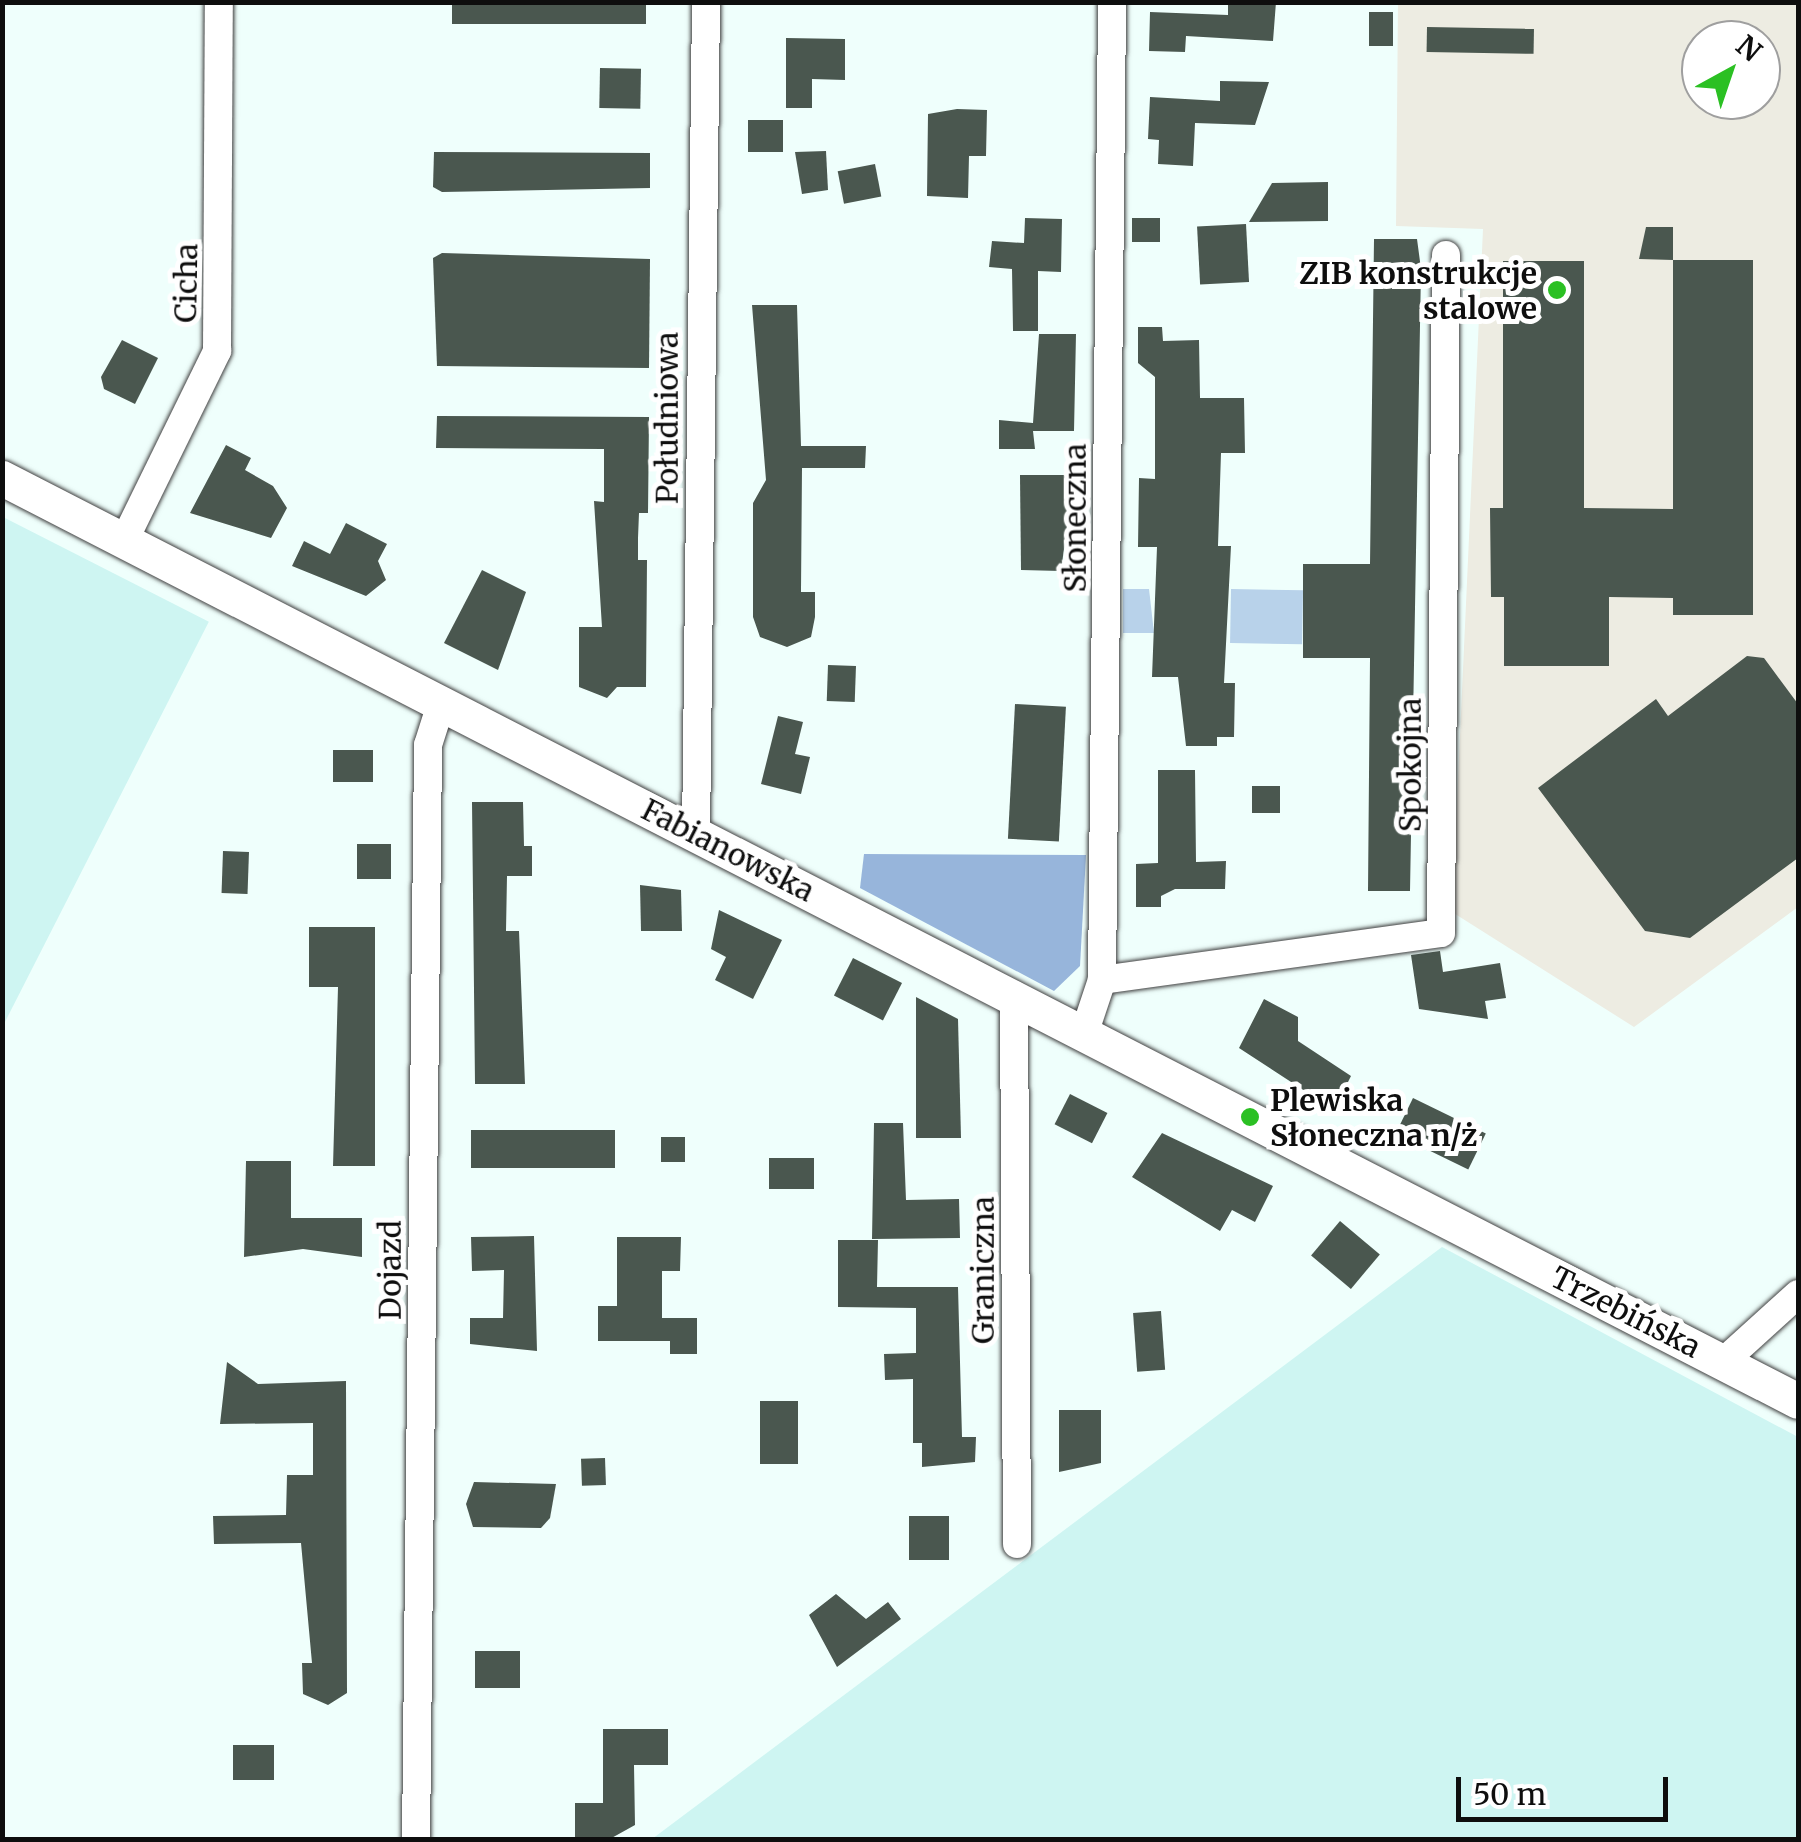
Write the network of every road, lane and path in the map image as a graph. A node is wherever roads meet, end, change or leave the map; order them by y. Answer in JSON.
{"nodes":[{"id":1,"x":220,"y":2,"type":"edge"},
{"id":2,"x":706,"y":2,"type":"edge"},
{"id":3,"x":1112,"y":2,"type":"edge"},
{"id":4,"x":1446,"y":256,"type":"dead end"},
{"id":5,"x":2,"y":478,"type":"edge"},
{"id":6,"x":124,"y":541,"type":"junction"},
{"id":7,"x":440,"y":704,"type":"junction"},
{"id":8,"x":696,"y":834,"type":"junction"},
{"id":9,"x":1102,"y":980,"type":"junction"},
{"id":10,"x":1014,"y":995,"type":"junction"},
{"id":11,"x":1085,"y":1032,"type":"junction"},
{"id":12,"x":1454,"y":1222,"type":"joint"},
{"id":13,"x":1798,"y":1294,"type":"edge"},
{"id":14,"x":1724,"y":1362,"type":"junction"},
{"id":15,"x":1798,"y":1401,"type":"edge"},
{"id":16,"x":1016,"y":1544,"type":"dead end"},
{"id":17,"x":416,"y":1840,"type":"edge"}],
"edges":[{"from":1,"to":6,"type":"street","name":"Cicha"},
{"from":2,"to":8,"type":"street","name":"Południowa"},
{"from":3,"to":9,"type":"street","name":"Słoneczna"},
{"from":4,"to":9,"type":"street","name":"Spokojna"},
{"from":5,"to":6,"type":"street","name":"Fabianowska"},
{"from":6,"to":7,"type":"street","name":"Fabianowska"},
{"from":7,"to":8,"type":"street","name":"Fabianowska"},
{"from":7,"to":17,"type":"street","name":"Dojazd"},
{"from":8,"to":10,"type":"street","name":"Fabianowska"},
{"from":9,"to":11,"type":"street","name":"Słoneczna"},
{"from":10,"to":11,"type":"street","name":"Fabianowska"},
{"from":10,"to":16,"type":"street","name":"Graniczna"},
{"from":11,"to":12,"type":"street","name":"Fabianowska"},
{"from":12,"to":14,"type":"street","name":"Trzebińska"},
{"from":13,"to":14,"type":"street"},
{"from":14,"to":15,"type":"street","name":"Trzebińska"}]}
